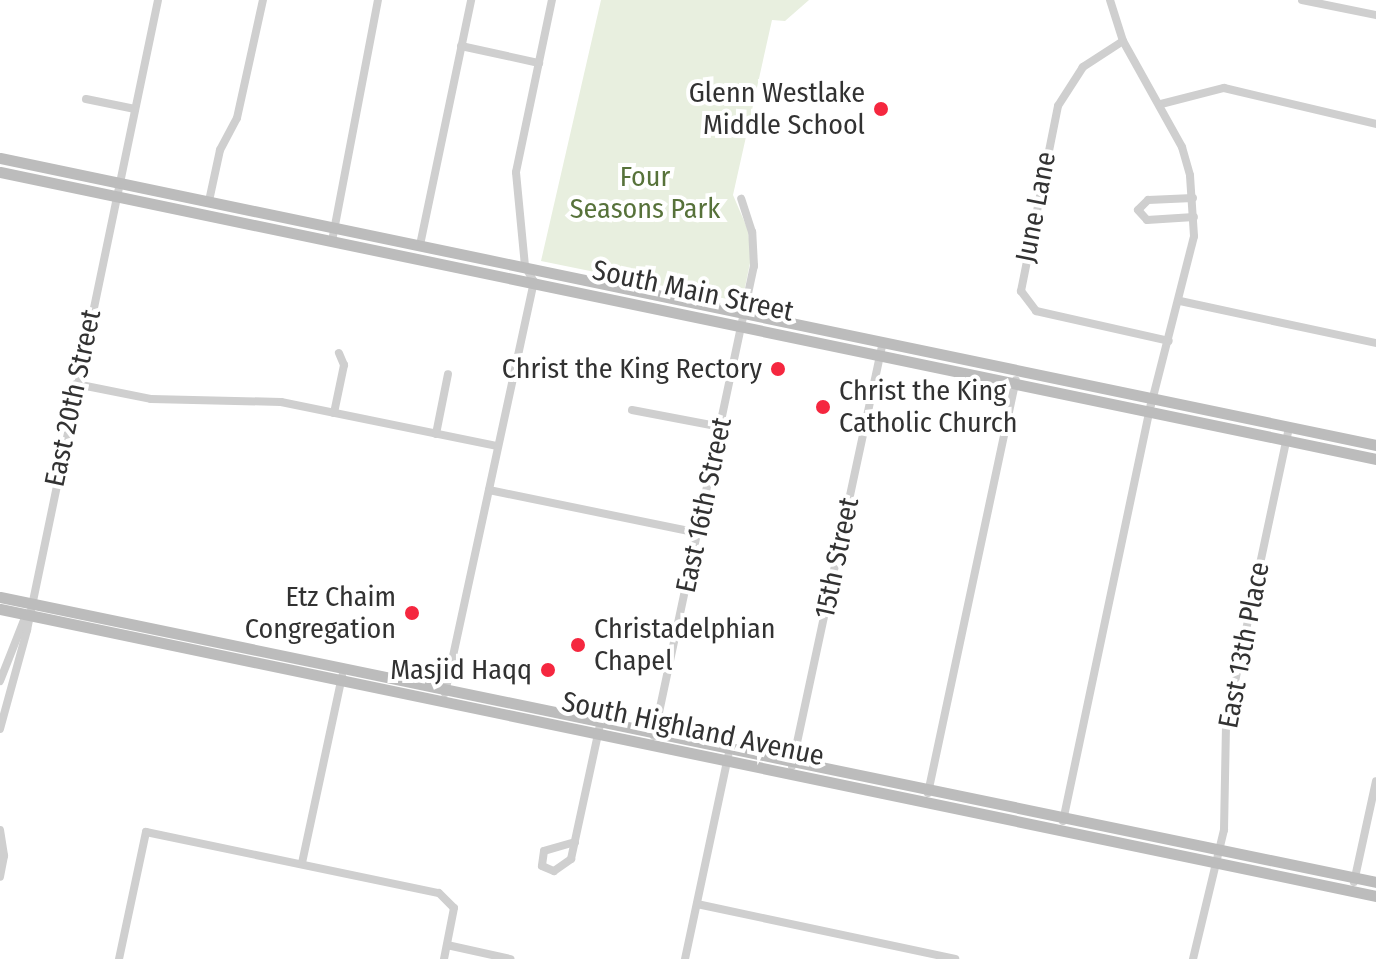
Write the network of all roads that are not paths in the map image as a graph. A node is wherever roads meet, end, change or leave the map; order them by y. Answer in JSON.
{"nodes":[{"id":1,"x":158,"y":0,"type":"edge"},
{"id":2,"x":263,"y":0,"type":"edge"},
{"id":3,"x":378,"y":0,"type":"edge"},
{"id":4,"x":471,"y":0,"type":"edge"},
{"id":5,"x":552,"y":0,"type":"edge"},
{"id":6,"x":1110,"y":0,"type":"edge"},
{"id":7,"x":1302,"y":0,"type":"edge"},
{"id":8,"x":1376,"y":15,"type":"edge"},
{"id":9,"x":1123,"y":41,"type":"junction"},
{"id":10,"x":461,"y":46,"type":"junction"},
{"id":11,"x":539,"y":63,"type":"junction"},
{"id":12,"x":86,"y":99,"type":"dead end"},
{"id":13,"x":1161,"y":104,"type":"junction"},
{"id":14,"x":135,"y":109,"type":"junction"},
{"id":15,"x":1376,"y":124,"type":"edge"},
{"id":16,"x":0,"y":158,"type":"edge"},
{"id":17,"x":0,"y":172,"type":"edge"},
{"id":18,"x":119,"y":182,"type":"junction"},
{"id":19,"x":116,"y":196,"type":"junction"},
{"id":20,"x":1193,"y":198,"type":"junction"},
{"id":21,"x":741,"y":199,"type":"dead end"},
{"id":22,"x":209,"y":201,"type":"junction"},
{"id":23,"x":1194,"y":217,"type":"junction"},
{"id":24,"x":335,"y":227,"type":"junction"},
{"id":25,"x":332,"y":241,"type":"junction"},
{"id":26,"x":420,"y":245,"type":"junction"},
{"id":27,"x":530,"y":274,"type":"junction"},
{"id":28,"x":1180,"y":301,"type":"junction"},
{"id":29,"x":744,"y":312,"type":"junction"},
{"id":30,"x":742,"y":326,"type":"junction"},
{"id":31,"x":1169,"y":341,"type":"junction"},
{"id":32,"x":883,"y":342,"type":"junction"},
{"id":33,"x":1376,"y":343,"type":"edge"},
{"id":34,"x":339,"y":353,"type":"dead end"},
{"id":35,"x":880,"y":354,"type":"junction"},
{"id":36,"x":1018,"y":370,"type":"junction"},
{"id":37,"x":448,"y":374,"type":"dead end"},
{"id":38,"x":76,"y":384,"type":"junction"},
{"id":39,"x":1015,"y":384,"type":"junction"},
{"id":40,"x":1152,"y":405,"type":"junction"},
{"id":41,"x":632,"y":410,"type":"dead end"},
{"id":42,"x":334,"y":413,"type":"junction"},
{"id":43,"x":721,"y":427,"type":"junction"},
{"id":44,"x":1289,"y":427,"type":"junction"},
{"id":45,"x":436,"y":434,"type":"junction"},
{"id":46,"x":1376,"y":438,"type":"edge"},
{"id":47,"x":1286,"y":440,"type":"junction"},
{"id":48,"x":1376,"y":445,"type":"edge"},
{"id":49,"x":498,"y":446,"type":"junction"},
{"id":50,"x":1375,"y":459,"type":"edge"},
{"id":51,"x":489,"y":490,"type":"junction"},
{"id":52,"x":699,"y":533,"type":"junction"},
{"id":53,"x":0,"y":597,"type":"edge"},
{"id":54,"x":28,"y":608,"type":"junction"},
{"id":55,"x":0,"y":609,"type":"edge"},
{"id":56,"x":344,"y":667,"type":"junction"},
{"id":57,"x":7,"y":672,"type":"junction"},
{"id":58,"x":341,"y":680,"type":"junction"},
{"id":59,"x":0,"y":681,"type":"edge"},
{"id":60,"x":446,"y":688,"type":"junction"},
{"id":61,"x":443,"y":702,"type":"junction"},
{"id":62,"x":2,"y":709,"type":"edge"},
{"id":63,"x":601,"y":720,"type":"junction"},
{"id":64,"x":0,"y":729,"type":"edge"},
{"id":65,"x":655,"y":731,"type":"junction"},
{"id":66,"x":598,"y":734,"type":"junction"},
{"id":67,"x":653,"y":745,"type":"junction"},
{"id":68,"x":730,"y":748,"type":"junction"},
{"id":69,"x":727,"y":761,"type":"junction"},
{"id":70,"x":793,"y":761,"type":"junction"},
{"id":71,"x":790,"y":774,"type":"junction"},
{"id":72,"x":1376,"y":781,"type":"edge"},
{"id":73,"x":929,"y":788,"type":"junction"},
{"id":74,"x":926,"y":802,"type":"junction"},
{"id":75,"x":1064,"y":817,"type":"junction"},
{"id":76,"x":0,"y":830,"type":"edge"},
{"id":77,"x":1061,"y":830,"type":"junction"},
{"id":78,"x":575,"y":842,"type":"junction"},
{"id":79,"x":1220,"y":851,"type":"junction"},
{"id":80,"x":302,"y":863,"type":"junction"},
{"id":81,"x":1218,"y":864,"type":"junction"},
{"id":82,"x":0,"y":877,"type":"edge"},
{"id":83,"x":1376,"y":882,"type":"edge"},
{"id":84,"x":1353,"y":884,"type":"junction"},
{"id":85,"x":1376,"y":896,"type":"edge"},
{"id":86,"x":697,"y":904,"type":"junction"},
{"id":87,"x":447,"y":945,"type":"junction"},
{"id":88,"x":119,"y":959,"type":"edge"},
{"id":89,"x":444,"y":959,"type":"edge"},
{"id":90,"x":510,"y":959,"type":"edge"},
{"id":91,"x":685,"y":959,"type":"edge"},
{"id":92,"x":955,"y":959,"type":"edge"},
{"id":93,"x":1193,"y":959,"type":"edge"}],
"edges":[{"from":1,"to":14,"type":"street","name":"East 20th Street"},
{"from":2,"to":22,"type":"street"},
{"from":3,"to":24,"type":"street"},
{"from":4,"to":10,"type":"street"},
{"from":5,"to":11,"type":"street"},
{"from":6,"to":9,"type":"street"},
{"from":7,"to":8,"type":"street"},
{"from":9,"to":13,"type":"street"},
{"from":9,"to":31,"type":"street","name":"June Lane"},
{"from":10,"to":11,"type":"street"},
{"from":10,"to":26,"type":"street"},
{"from":11,"to":27,"type":"street"},
{"from":12,"to":14,"type":"street"},
{"from":13,"to":15,"type":"street"},
{"from":13,"to":20,"type":"street"},
{"from":14,"to":18,"type":"street","name":"East 20th Street"},
{"from":16,"to":18,"type":"main road","name":"South Main Street"},
{"from":17,"to":19,"type":"main road","name":"South Main Street"},
{"from":18,"to":19,"type":"street","name":"East 20th Street"},
{"from":18,"to":22,"type":"main road","name":"South Main Street"},
{"from":19,"to":25,"type":"main road","name":"South Main Street"},
{"from":19,"to":38,"type":"street","name":"East 20th Street"},
{"from":20,"to":23,"type":"street"},
{"from":20,"to":23,"type":"street"},
{"from":21,"to":29,"type":"street","name":"East 16th Street"},
{"from":22,"to":24,"type":"main road","name":"South Main Street"},
{"from":23,"to":28,"type":"street"},
{"from":24,"to":25,"type":"street"},
{"from":24,"to":26,"type":"main road","name":"South Main Street"},
{"from":25,"to":27,"type":"main road","name":"South Main Street"},
{"from":26,"to":27,"type":"main road","name":"South Main Street"},
{"from":27,"to":29,"type":"main road","name":"South Main Street"},
{"from":27,"to":30,"type":"main road","name":"South Main Street"},
{"from":27,"to":49,"type":"street"},
{"from":28,"to":31,"type":"street"},
{"from":28,"to":33,"type":"street"},
{"from":29,"to":30,"type":"street","name":"East 16th Street"},
{"from":29,"to":32,"type":"main road","name":"South Main Street"},
{"from":30,"to":35,"type":"main road","name":"South Main Street"},
{"from":30,"to":43,"type":"street","name":"East 16th Street"},
{"from":31,"to":40,"type":"street"},
{"from":32,"to":35,"type":"street","name":"15th Street"},
{"from":32,"to":36,"type":"main road","name":"South Main Street"},
{"from":34,"to":42,"type":"street"},
{"from":35,"to":39,"type":"main road","name":"South Main Street"},
{"from":35,"to":70,"type":"street","name":"15th Street"},
{"from":36,"to":39,"type":"street"},
{"from":36,"to":40,"type":"main road","name":"South Main Street"},
{"from":37,"to":45,"type":"street"},
{"from":38,"to":42,"type":"street"},
{"from":38,"to":54,"type":"street","name":"East 20th Street"},
{"from":39,"to":40,"type":"main road","name":"South Main Street"},
{"from":39,"to":73,"type":"street"},
{"from":40,"to":44,"type":"main road","name":"South Main Street"},
{"from":40,"to":47,"type":"main road","name":"South Main Street"},
{"from":40,"to":75,"type":"street"},
{"from":41,"to":43,"type":"street"},
{"from":42,"to":45,"type":"street"},
{"from":43,"to":52,"type":"street","name":"East 16th Street"},
{"from":44,"to":47,"type":"street","name":"East 13th Place"},
{"from":44,"to":48,"type":"main road","name":"South Main Street"},
{"from":45,"to":49,"type":"street"},
{"from":46,"to":48,"type":"street"},
{"from":47,"to":50,"type":"main road","name":"South Main Street"},
{"from":47,"to":79,"type":"street","name":"East 13th Place"},
{"from":48,"to":50,"type":"street"},
{"from":49,"to":51,"type":"street"},
{"from":51,"to":52,"type":"street"},
{"from":51,"to":60,"type":"street"},
{"from":52,"to":65,"type":"street","name":"East 16th Street"},
{"from":53,"to":54,"type":"main road","name":"South Highland Avenue"},
{"from":54,"to":55,"type":"main road","name":"South Highland Avenue"},
{"from":54,"to":56,"type":"main road","name":"South Highland Avenue"},
{"from":54,"to":57,"type":"street","name":"East 20th Street"},
{"from":54,"to":58,"type":"main road","name":"South Highland Avenue"},
{"from":56,"to":58,"type":"street"},
{"from":56,"to":60,"type":"main road","name":"South Highland Avenue"},
{"from":57,"to":59,"type":"street"},
{"from":57,"to":62,"type":"street"},
{"from":58,"to":61,"type":"main road","name":"South Highland Avenue"},
{"from":58,"to":80,"type":"street"},
{"from":60,"to":61,"type":"street"},
{"from":60,"to":63,"type":"main road","name":"South Highland Avenue"},
{"from":61,"to":66,"type":"main road","name":"South Highland Avenue"},
{"from":62,"to":64,"type":"street"},
{"from":63,"to":65,"type":"main road","name":"South Highland Avenue"},
{"from":63,"to":66,"type":"street"},
{"from":65,"to":67,"type":"street","name":"East 16th Street"},
{"from":65,"to":68,"type":"main road","name":"South Highland Avenue"},
{"from":66,"to":67,"type":"main road","name":"South Highland Avenue"},
{"from":66,"to":78,"type":"street"},
{"from":67,"to":69,"type":"main road","name":"South Highland Avenue"},
{"from":68,"to":69,"type":"street"},
{"from":68,"to":70,"type":"main road","name":"South Highland Avenue"},
{"from":69,"to":71,"type":"main road","name":"South Highland Avenue"},
{"from":69,"to":86,"type":"street"},
{"from":70,"to":71,"type":"street","name":"15th Street"},
{"from":70,"to":73,"type":"main road","name":"South Highland Avenue"},
{"from":71,"to":74,"type":"main road","name":"South Highland Avenue"},
{"from":72,"to":84,"type":"street"},
{"from":73,"to":74,"type":"street"},
{"from":73,"to":75,"type":"main road","name":"South Highland Avenue"},
{"from":74,"to":77,"type":"main road","name":"South Highland Avenue"},
{"from":75,"to":77,"type":"street"},
{"from":75,"to":79,"type":"main road","name":"South Highland Avenue"},
{"from":76,"to":82,"type":"street"},
{"from":77,"to":81,"type":"main road","name":"South Highland Avenue"},
{"from":78,"to":78,"type":"street"},
{"from":79,"to":81,"type":"street","name":"East 13th Place"},
{"from":79,"to":84,"type":"main road","name":"South Highland Avenue"},
{"from":80,"to":87,"type":"street"},
{"from":80,"to":88,"type":"street"},
{"from":81,"to":84,"type":"main road","name":"South Highland Avenue"},
{"from":81,"to":93,"type":"street","name":"East 13th Place"},
{"from":83,"to":84,"type":"main road","name":"South Highland Avenue"},
{"from":84,"to":85,"type":"main road","name":"South Highland Avenue"},
{"from":86,"to":91,"type":"street"},
{"from":86,"to":92,"type":"street"},
{"from":87,"to":89,"type":"street"},
{"from":87,"to":90,"type":"street"}]}
